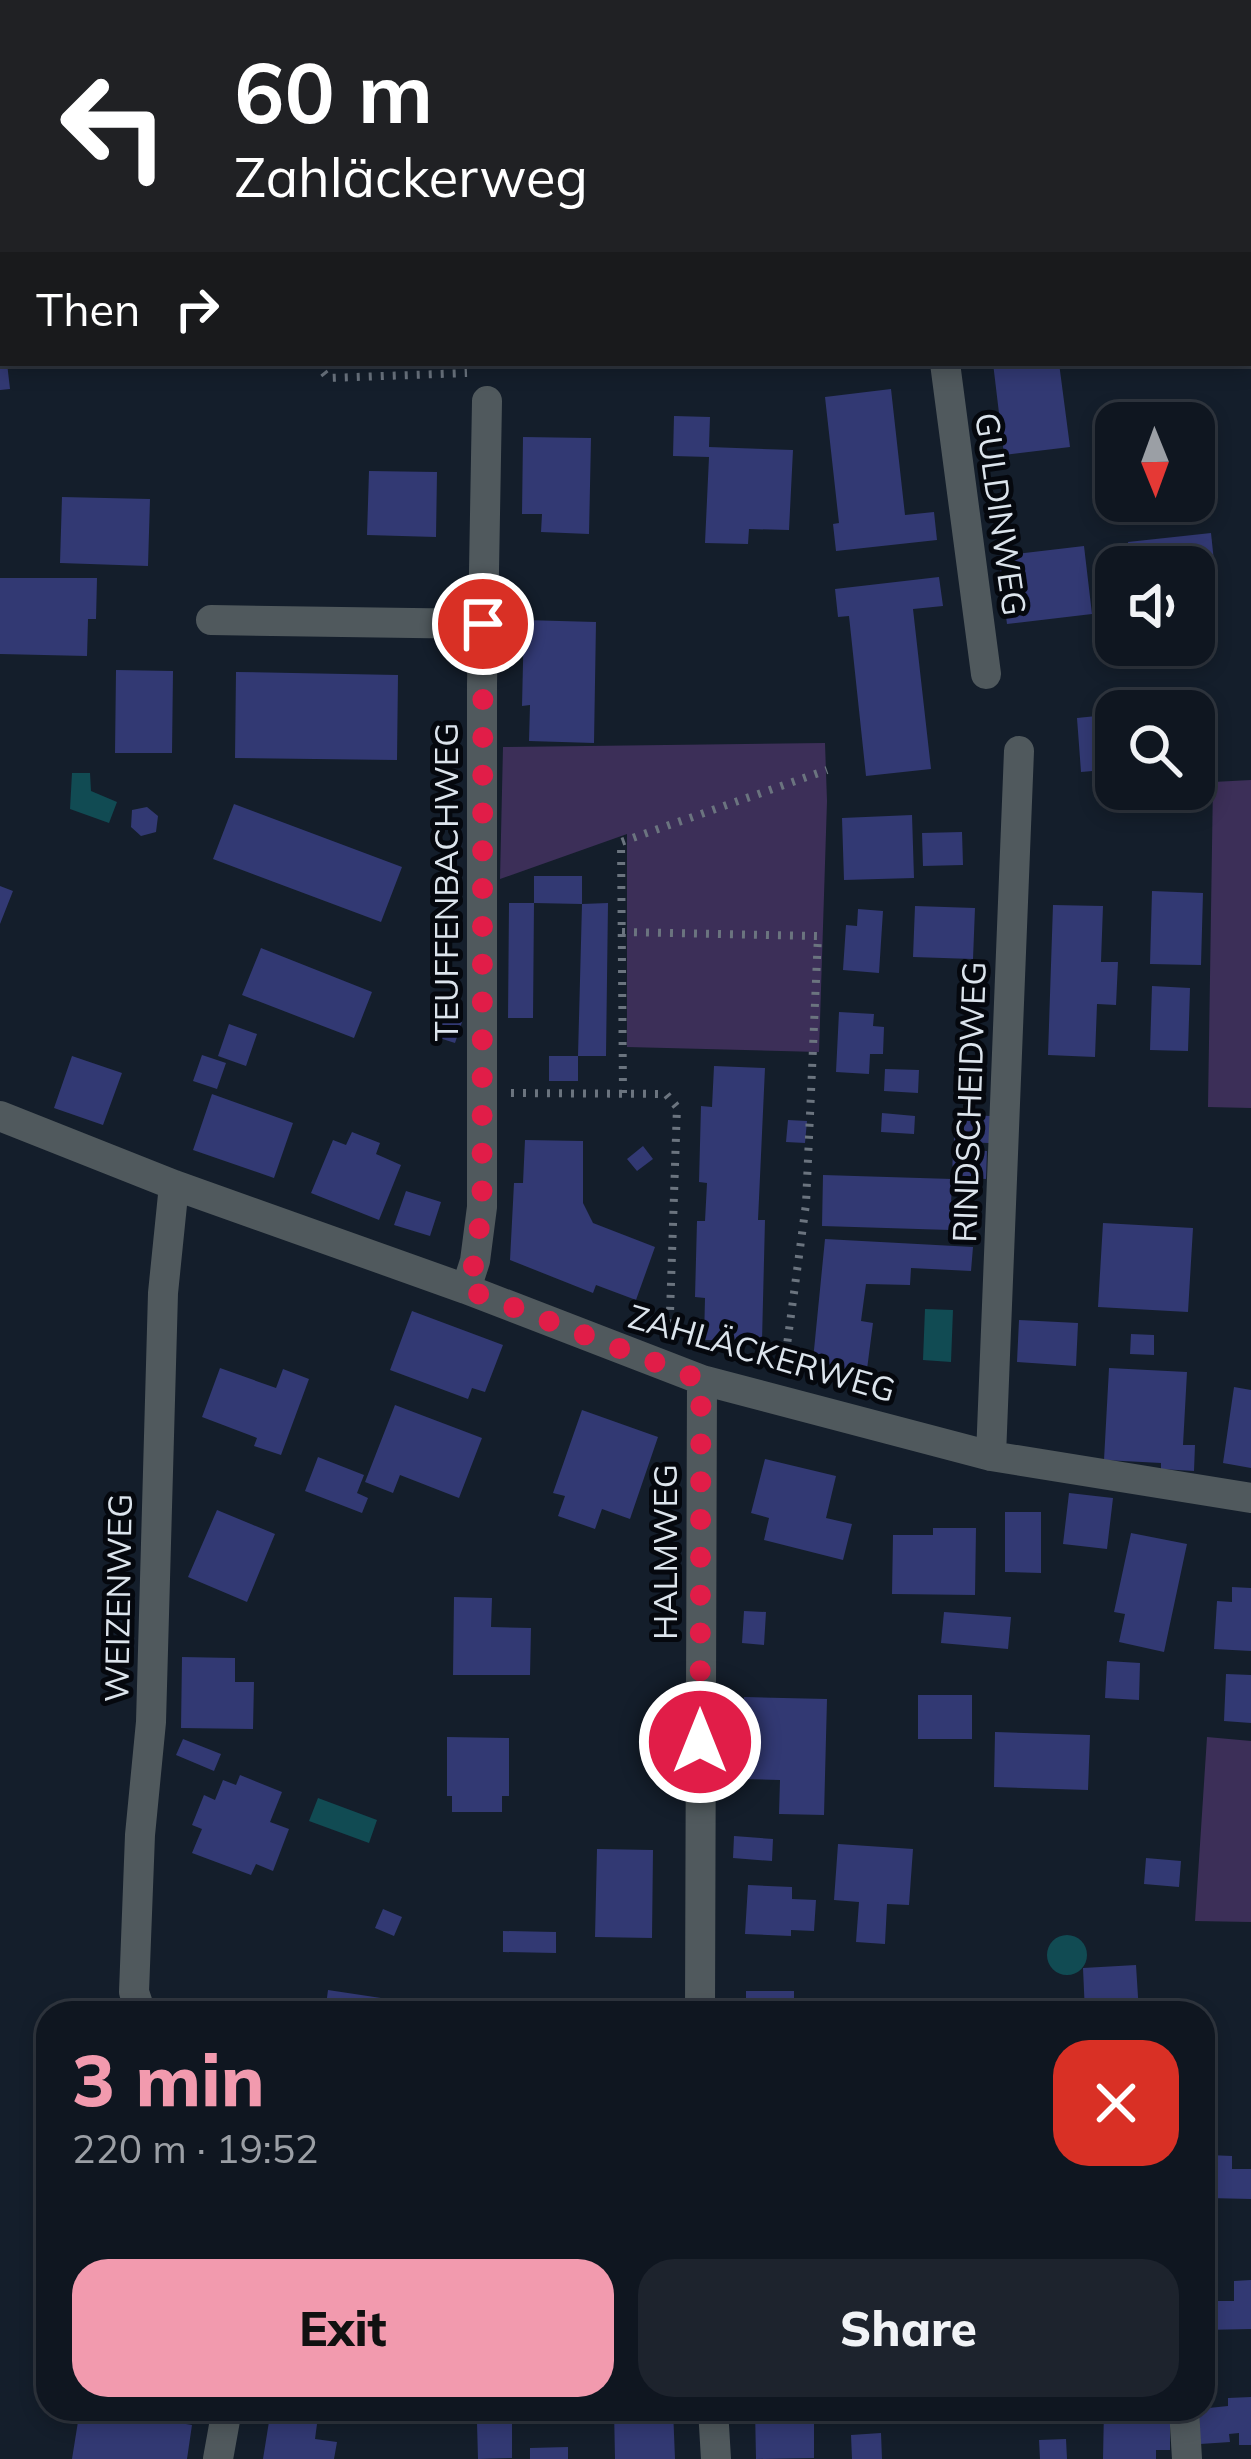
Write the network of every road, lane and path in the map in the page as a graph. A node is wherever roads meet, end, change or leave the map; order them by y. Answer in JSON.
{"nodes":[{"id":1,"x":318,"y":366,"type":"edge"},
{"id":2,"x":945,"y":366,"type":"edge"},
{"id":3,"x":487,"y":401,"type":"joint"},
{"id":4,"x":212,"y":620,"type":"dead end"},
{"id":5,"x":483,"y":624,"type":"junction"},
{"id":6,"x":986,"y":674,"type":"dead end"},
{"id":7,"x":1019,"y":752,"type":"dead end"},
{"id":8,"x":827,"y":770,"type":"dead end"},
{"id":9,"x":622,"y":932,"type":"junction"},
{"id":10,"x":482,"y":1093,"type":"junction"},
{"id":11,"x":623,"y":1093,"type":"junction"},
{"id":12,"x":0,"y":1116,"type":"edge"},
{"id":13,"x":174,"y":1185,"type":"junction"},
{"id":14,"x":466,"y":1289,"type":"junction"},
{"id":15,"x":683,"y":1342,"type":"dead end"},
{"id":16,"x":659,"y":1349,"type":"junction"},
{"id":17,"x":763,"y":1369,"type":"dead end"},
{"id":18,"x":701,"y":1380,"type":"junction"},
{"id":19,"x":991,"y":1456,"type":"junction"},
{"id":20,"x":1251,"y":1498,"type":"edge"},
{"id":21,"x":137,"y":2001,"type":"edge"},
{"id":22,"x":700,"y":2001,"type":"edge"},
{"id":23,"x":224,"y":2421,"type":"edge"},
{"id":24,"x":714,"y":2421,"type":"edge"},
{"id":25,"x":1185,"y":2421,"type":"edge"},
{"id":26,"x":218,"y":2459,"type":"edge"},
{"id":27,"x":716,"y":2459,"type":"edge"},
{"id":28,"x":1187,"y":2459,"type":"edge"}],
"edges":[{"from":1,"to":3,"type":"path"},
{"from":2,"to":6,"type":"street","name":"GULDINWEG"},
{"from":3,"to":5,"type":"street","name":"TEUFFENBACHWEG"},
{"from":4,"to":5,"type":"street"},
{"from":5,"to":10,"type":"street","name":"TEUFFENBACHWEG"},
{"from":7,"to":19,"type":"street","name":"RINDSCHEIDWEG"},
{"from":8,"to":9,"type":"path"},
{"from":9,"to":11,"type":"path"},
{"from":9,"to":17,"type":"path"},
{"from":10,"to":11,"type":"path"},
{"from":10,"to":14,"type":"street","name":"TEUFFENBACHWEG"},
{"from":11,"to":16,"type":"path"},
{"from":12,"to":13,"type":"street","name":"ZAHLÄCKERWEG"},
{"from":13,"to":14,"type":"street","name":"ZAHLÄCKERWEG"},
{"from":13,"to":21,"type":"street","name":"WEIZENWEG"},
{"from":14,"to":16,"type":"street","name":"ZAHLÄCKERWEG"},
{"from":15,"to":16,"type":"path"},
{"from":16,"to":18,"type":"street","name":"ZAHLÄCKERWEG"},
{"from":18,"to":19,"type":"street","name":"ZAHLÄCKERWEG"},
{"from":18,"to":22,"type":"street","name":"HALMWEG"},
{"from":19,"to":20,"type":"street","name":"ZAHLÄCKERWEG"},
{"from":23,"to":26,"type":"street"},
{"from":24,"to":27,"type":"street"},
{"from":25,"to":28,"type":"street"}]}
